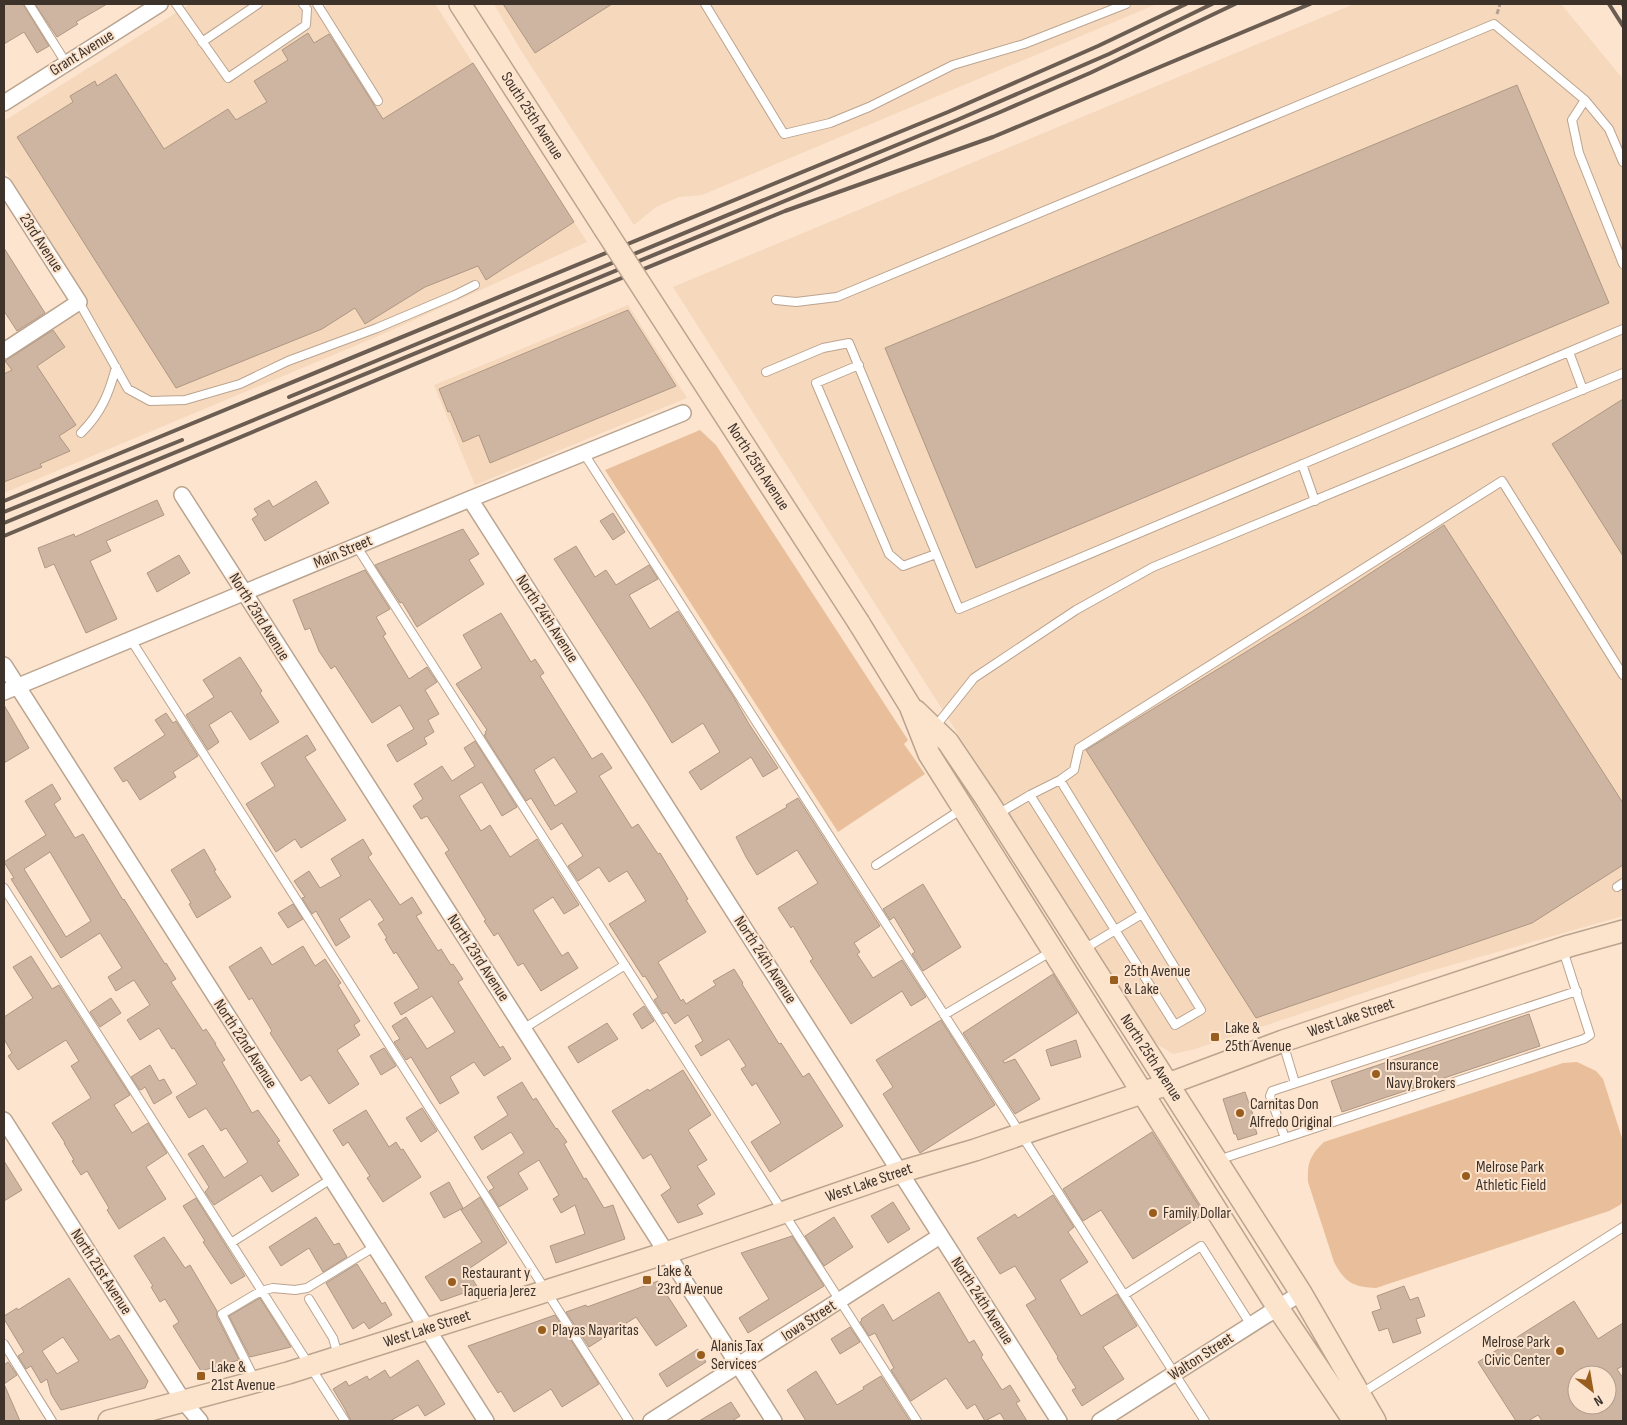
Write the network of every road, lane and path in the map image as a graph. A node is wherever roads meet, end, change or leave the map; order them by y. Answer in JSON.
{"nodes":[{"id":1,"x":29,"y":4,"type":"edge"},
{"id":2,"x":160,"y":4,"type":"edge"},
{"id":3,"x":176,"y":4,"type":"edge"},
{"id":4,"x":258,"y":4,"type":"edge"},
{"id":5,"x":303,"y":4,"type":"edge"},
{"id":6,"x":317,"y":4,"type":"edge"},
{"id":7,"x":460,"y":4,"type":"edge"},
{"id":8,"x":704,"y":4,"type":"edge"},
{"id":9,"x":1126,"y":4,"type":"edge"},
{"id":10,"x":202,"y":42,"type":"junction"},
{"id":11,"x":66,"y":63,"type":"junction"},
{"id":12,"x":378,"y":100,"type":"dead end"},
{"id":13,"x":1585,"y":100,"type":"junction"},
{"id":14,"x":4,"y":103,"type":"edge"},
{"id":15,"x":1623,"y":162,"type":"edge"},
{"id":16,"x":4,"y":185,"type":"edge"},
{"id":17,"x":604,"y":228,"type":"joint"},
{"id":18,"x":1623,"y":264,"type":"edge"},
{"id":19,"x":476,"y":285,"type":"dead end"},
{"id":20,"x":776,"y":300,"type":"dead end"},
{"id":21,"x":79,"y":302,"type":"junction"},
{"id":22,"x":1623,"y":329,"type":"edge"},
{"id":23,"x":4,"y":351,"type":"edge"},
{"id":24,"x":1569,"y":352,"type":"junction"},
{"id":25,"x":859,"y":365,"type":"junction"},
{"id":26,"x":116,"y":367,"type":"junction"},
{"id":27,"x":766,"y":372,"type":"dead end"},
{"id":28,"x":1623,"y":373,"type":"edge"},
{"id":29,"x":1583,"y":390,"type":"junction"},
{"id":30,"x":683,"y":413,"type":"dead end"},
{"id":31,"x":81,"y":432,"type":"dead end"},
{"id":32,"x":583,"y":452,"type":"junction"},
{"id":33,"x":1302,"y":464,"type":"junction"},
{"id":34,"x":182,"y":494,"type":"dead end"},
{"id":35,"x":470,"y":498,"type":"junction"},
{"id":36,"x":1315,"y":501,"type":"junction"},
{"id":37,"x":357,"y":546,"type":"junction"},
{"id":38,"x":936,"y":554,"type":"junction"},
{"id":39,"x":244,"y":593,"type":"junction"},
{"id":40,"x":131,"y":640,"type":"junction"},
{"id":41,"x":4,"y":666,"type":"edge"},
{"id":42,"x":1623,"y":676,"type":"edge"},
{"id":43,"x":10,"y":690,"type":"edge"},
{"id":44,"x":910,"y":706,"type":"junction"},
{"id":45,"x":934,"y":728,"type":"junction"},
{"id":46,"x":1060,"y":780,"type":"junction"},
{"id":47,"x":1030,"y":794,"type":"junction"},
{"id":48,"x":963,"y":808,"type":"junction"},
{"id":49,"x":996,"y":815,"type":"junction"},
{"id":50,"x":876,"y":865,"type":"dead end"},
{"id":51,"x":4,"y":888,"type":"edge"},
{"id":52,"x":1142,"y":914,"type":"junction"},
{"id":53,"x":1115,"y":930,"type":"junction"},
{"id":54,"x":1623,"y":931,"type":"edge"},
{"id":55,"x":1562,"y":948,"type":"junction"},
{"id":56,"x":1053,"y":950,"type":"junction"},
{"id":57,"x":1082,"y":950,"type":"junction"},
{"id":58,"x":625,"y":965,"type":"junction"},
{"id":59,"x":1577,"y":991,"type":"junction"},
{"id":60,"x":944,"y":1015,"type":"junction"},
{"id":61,"x":523,"y":1029,"type":"junction"},
{"id":62,"x":1283,"y":1041,"type":"junction"},
{"id":63,"x":1168,"y":1084,"type":"junction"},
{"id":64,"x":1295,"y":1084,"type":"junction"},
{"id":65,"x":1143,"y":1092,"type":"junction"},
{"id":66,"x":4,"y":1120,"type":"edge"},
{"id":67,"x":1021,"y":1134,"type":"junction"},
{"id":68,"x":1285,"y":1138,"type":"junction"},
{"id":69,"x":1216,"y":1160,"type":"junction"},
{"id":70,"x":900,"y":1172,"type":"junction"},
{"id":71,"x":331,"y":1179,"type":"junction"},
{"id":72,"x":783,"y":1212,"type":"junction"},
{"id":73,"x":1623,"y":1227,"type":"edge"},
{"id":74,"x":940,"y":1236,"type":"junction"},
{"id":75,"x":231,"y":1243,"type":"junction"},
{"id":76,"x":374,"y":1247,"type":"junction"},
{"id":77,"x":666,"y":1253,"type":"junction"},
{"id":78,"x":261,"y":1290,"type":"junction"},
{"id":79,"x":546,"y":1292,"type":"junction"},
{"id":80,"x":1301,"y":1293,"type":"junction"},
{"id":81,"x":1124,"y":1295,"type":"junction"},
{"id":82,"x":309,"y":1298,"type":"dead end"},
{"id":83,"x":840,"y":1301,"type":"junction"},
{"id":84,"x":1278,"y":1308,"type":"junction"},
{"id":85,"x":1251,"y":1325,"type":"junction"},
{"id":86,"x":427,"y":1329,"type":"junction"},
{"id":87,"x":4,"y":1344,"type":"edge"},
{"id":88,"x":339,"y":1357,"type":"junction"},
{"id":89,"x":310,"y":1366,"type":"junction"},
{"id":90,"x":738,"y":1366,"type":"junction"},
{"id":91,"x":1175,"y":1374,"type":"junction"},
{"id":92,"x":256,"y":1382,"type":"junction"},
{"id":93,"x":1360,"y":1394,"type":"junction"},
{"id":94,"x":184,"y":1402,"type":"junction"},
{"id":95,"x":52,"y":1421,"type":"edge"},
{"id":96,"x":109,"y":1421,"type":"edge"},
{"id":97,"x":200,"y":1421,"type":"edge"},
{"id":98,"x":345,"y":1421,"type":"edge"},
{"id":99,"x":486,"y":1421,"type":"edge"},
{"id":100,"x":629,"y":1421,"type":"edge"},
{"id":101,"x":651,"y":1421,"type":"edge"},
{"id":102,"x":774,"y":1421,"type":"edge"},
{"id":103,"x":917,"y":1421,"type":"edge"},
{"id":104,"x":1059,"y":1421,"type":"edge"},
{"id":105,"x":1100,"y":1421,"type":"edge"},
{"id":106,"x":1205,"y":1421,"type":"edge"},
{"id":107,"x":1354,"y":1421,"type":"edge"},
{"id":108,"x":1375,"y":1421,"type":"edge"}],
"edges":[{"from":1,"to":11,"type":"lane"},
{"from":2,"to":11,"type":"street","name":"Grant Avenue"},
{"from":3,"to":10,"type":"lane"},
{"from":4,"to":10,"type":"lane"},
{"from":5,"to":10,"type":"lane"},
{"from":6,"to":12,"type":"lane"},
{"from":7,"to":17,"type":"main road","name":"South 25th Avenue"},
{"from":8,"to":9,"type":"lane"},
{"from":11,"to":14,"type":"street","name":"Grant Avenue"},
{"from":13,"to":15,"type":"lane"},
{"from":13,"to":18,"type":"lane"},
{"from":13,"to":20,"type":"lane"},
{"from":16,"to":21,"type":"street","name":"23rd Avenue"},
{"from":17,"to":44,"type":"main road","name":"North 25th Avenue","bridge":true},
{"from":19,"to":26,"type":"lane"},
{"from":21,"to":23,"type":"street"},
{"from":21,"to":26,"type":"lane"},
{"from":22,"to":24,"type":"lane"},
{"from":24,"to":29,"type":"lane"},
{"from":24,"to":33,"type":"lane"},
{"from":25,"to":27,"type":"lane"},
{"from":25,"to":38,"type":"lane"},
{"from":25,"to":38,"type":"lane"},
{"from":26,"to":31,"type":"lane"},
{"from":28,"to":29,"type":"lane"},
{"from":29,"to":36,"type":"lane"},
{"from":30,"to":32,"type":"street","name":"Main Street"},
{"from":32,"to":35,"type":"street","name":"Main Street"},
{"from":32,"to":60,"type":"lane"},
{"from":33,"to":36,"type":"lane"},
{"from":33,"to":38,"type":"lane"},
{"from":34,"to":39,"type":"street","name":"North 23rd Avenue"},
{"from":35,"to":37,"type":"street","name":"Main Street"},
{"from":35,"to":70,"type":"street","name":"North 24th Avenue"},
{"from":36,"to":45,"type":"lane"},
{"from":37,"to":39,"type":"street","name":"Main Street"},
{"from":37,"to":58,"type":"lane"},
{"from":39,"to":40,"type":"street","name":"Main Street"},
{"from":39,"to":61,"type":"street","name":"North 23rd Avenue"},
{"from":40,"to":43,"type":"street","name":"Main Street"},
{"from":40,"to":79,"type":"lane"},
{"from":41,"to":43,"type":"street","name":"North 22nd Avenue"},
{"from":42,"to":46,"type":"lane"},
{"from":43,"to":71,"type":"street","name":"North 22nd Avenue"},
{"from":44,"to":45,"type":"main road","name":"North 25th Avenue"},
{"from":44,"to":48,"type":"main road","name":"North 25th Avenue"},
{"from":45,"to":49,"type":"main road","name":"North 25th Avenue"},
{"from":46,"to":47,"type":"lane"},
{"from":46,"to":52,"type":"lane"},
{"from":47,"to":49,"type":"lane"},
{"from":47,"to":53,"type":"lane"},
{"from":48,"to":50,"type":"lane"},
{"from":48,"to":56,"type":"main road","name":"North 25th Avenue"},
{"from":49,"to":57,"type":"main road","name":"North 25th Avenue"},
{"from":51,"to":75,"type":"lane"},
{"from":52,"to":53,"type":"lane"},
{"from":52,"to":53,"type":"lane"},
{"from":53,"to":57,"type":"lane"},
{"from":54,"to":55,"type":"main road","name":"West Lake Street"},
{"from":55,"to":59,"type":"lane"},
{"from":55,"to":62,"type":"main road","name":"West Lake Street"},
{"from":56,"to":60,"type":"lane"},
{"from":56,"to":65,"type":"main road","name":"North 25th Avenue"},
{"from":57,"to":63,"type":"main road","name":"North 25th Avenue"},
{"from":58,"to":61,"type":"lane"},
{"from":58,"to":72,"type":"lane"},
{"from":59,"to":64,"type":"lane"},
{"from":59,"to":68,"type":"lane"},
{"from":60,"to":67,"type":"lane"},
{"from":61,"to":77,"type":"street","name":"North 23rd Avenue"},
{"from":62,"to":63,"type":"main road","name":"West Lake Street"},
{"from":62,"to":64,"type":"lane"},
{"from":63,"to":65,"type":"main road","name":"West Lake Street"},
{"from":63,"to":69,"type":"main road","name":"North 25th Avenue"},
{"from":64,"to":68,"type":"lane"},
{"from":65,"to":67,"type":"main road","name":"West Lake Street"},
{"from":65,"to":84,"type":"main road","name":"North 25th Avenue"},
{"from":66,"to":94,"type":"street","name":"North 21st Avenue"},
{"from":67,"to":70,"type":"main road","name":"West Lake Street"},
{"from":67,"to":81,"type":"lane"},
{"from":68,"to":69,"type":"lane"},
{"from":69,"to":80,"type":"main road","name":"North 25th Avenue"},
{"from":70,"to":72,"type":"main road","name":"West Lake Street"},
{"from":70,"to":74,"type":"street","name":"North 24th Avenue"},
{"from":71,"to":75,"type":"lane"},
{"from":71,"to":76,"type":"street","name":"North 22nd Avenue"},
{"from":72,"to":77,"type":"main road","name":"West Lake Street"},
{"from":72,"to":83,"type":"lane"},
{"from":73,"to":93,"type":"lane"},
{"from":74,"to":83,"type":"street","name":"Iowa Street"},
{"from":74,"to":104,"type":"street","name":"North 24th Avenue"},
{"from":75,"to":78,"type":"lane"},
{"from":76,"to":78,"type":"lane"},
{"from":76,"to":86,"type":"street","name":"North 22nd Avenue"},
{"from":77,"to":79,"type":"main road","name":"West Lake Street"},
{"from":77,"to":90,"type":"street","name":"North 23rd Avenue"},
{"from":78,"to":89,"type":"lane"},
{"from":78,"to":92,"type":"lane"},
{"from":79,"to":86,"type":"main road","name":"West Lake Street"},
{"from":79,"to":100,"type":"lane"},
{"from":80,"to":84,"type":"street","name":"Walton Street"},
{"from":80,"to":93,"type":"main road","name":"North 25th Avenue"},
{"from":81,"to":85,"type":"lane"},
{"from":81,"to":91,"type":"lane"},
{"from":82,"to":88,"type":"lane"},
{"from":83,"to":90,"type":"street","name":"Iowa Street"},
{"from":83,"to":103,"type":"lane"},
{"from":84,"to":85,"type":"street","name":"Walton Street"},
{"from":84,"to":107,"type":"main road","name":"North 25th Avenue"},
{"from":85,"to":91,"type":"street","name":"Walton Street"},
{"from":86,"to":88,"type":"main road","name":"West Lake Street"},
{"from":86,"to":99,"type":"street","name":"North 22nd Avenue"},
{"from":87,"to":95,"type":"lane"},
{"from":88,"to":89,"type":"main road","name":"West Lake Street"},
{"from":89,"to":92,"type":"main road","name":"West Lake Street"},
{"from":89,"to":98,"type":"lane"},
{"from":90,"to":101,"type":"street","name":"Iowa Street"},
{"from":90,"to":102,"type":"street","name":"North 23rd Avenue"},
{"from":91,"to":105,"type":"street","name":"Walton Street"},
{"from":91,"to":106,"type":"lane"},
{"from":92,"to":94,"type":"main road","name":"West Lake Street"},
{"from":93,"to":108,"type":"main road","name":"North 25th Avenue"},
{"from":94,"to":96,"type":"main road","name":"West Lake Street"},
{"from":94,"to":97,"type":"street","name":"North 21st Avenue"}]}
